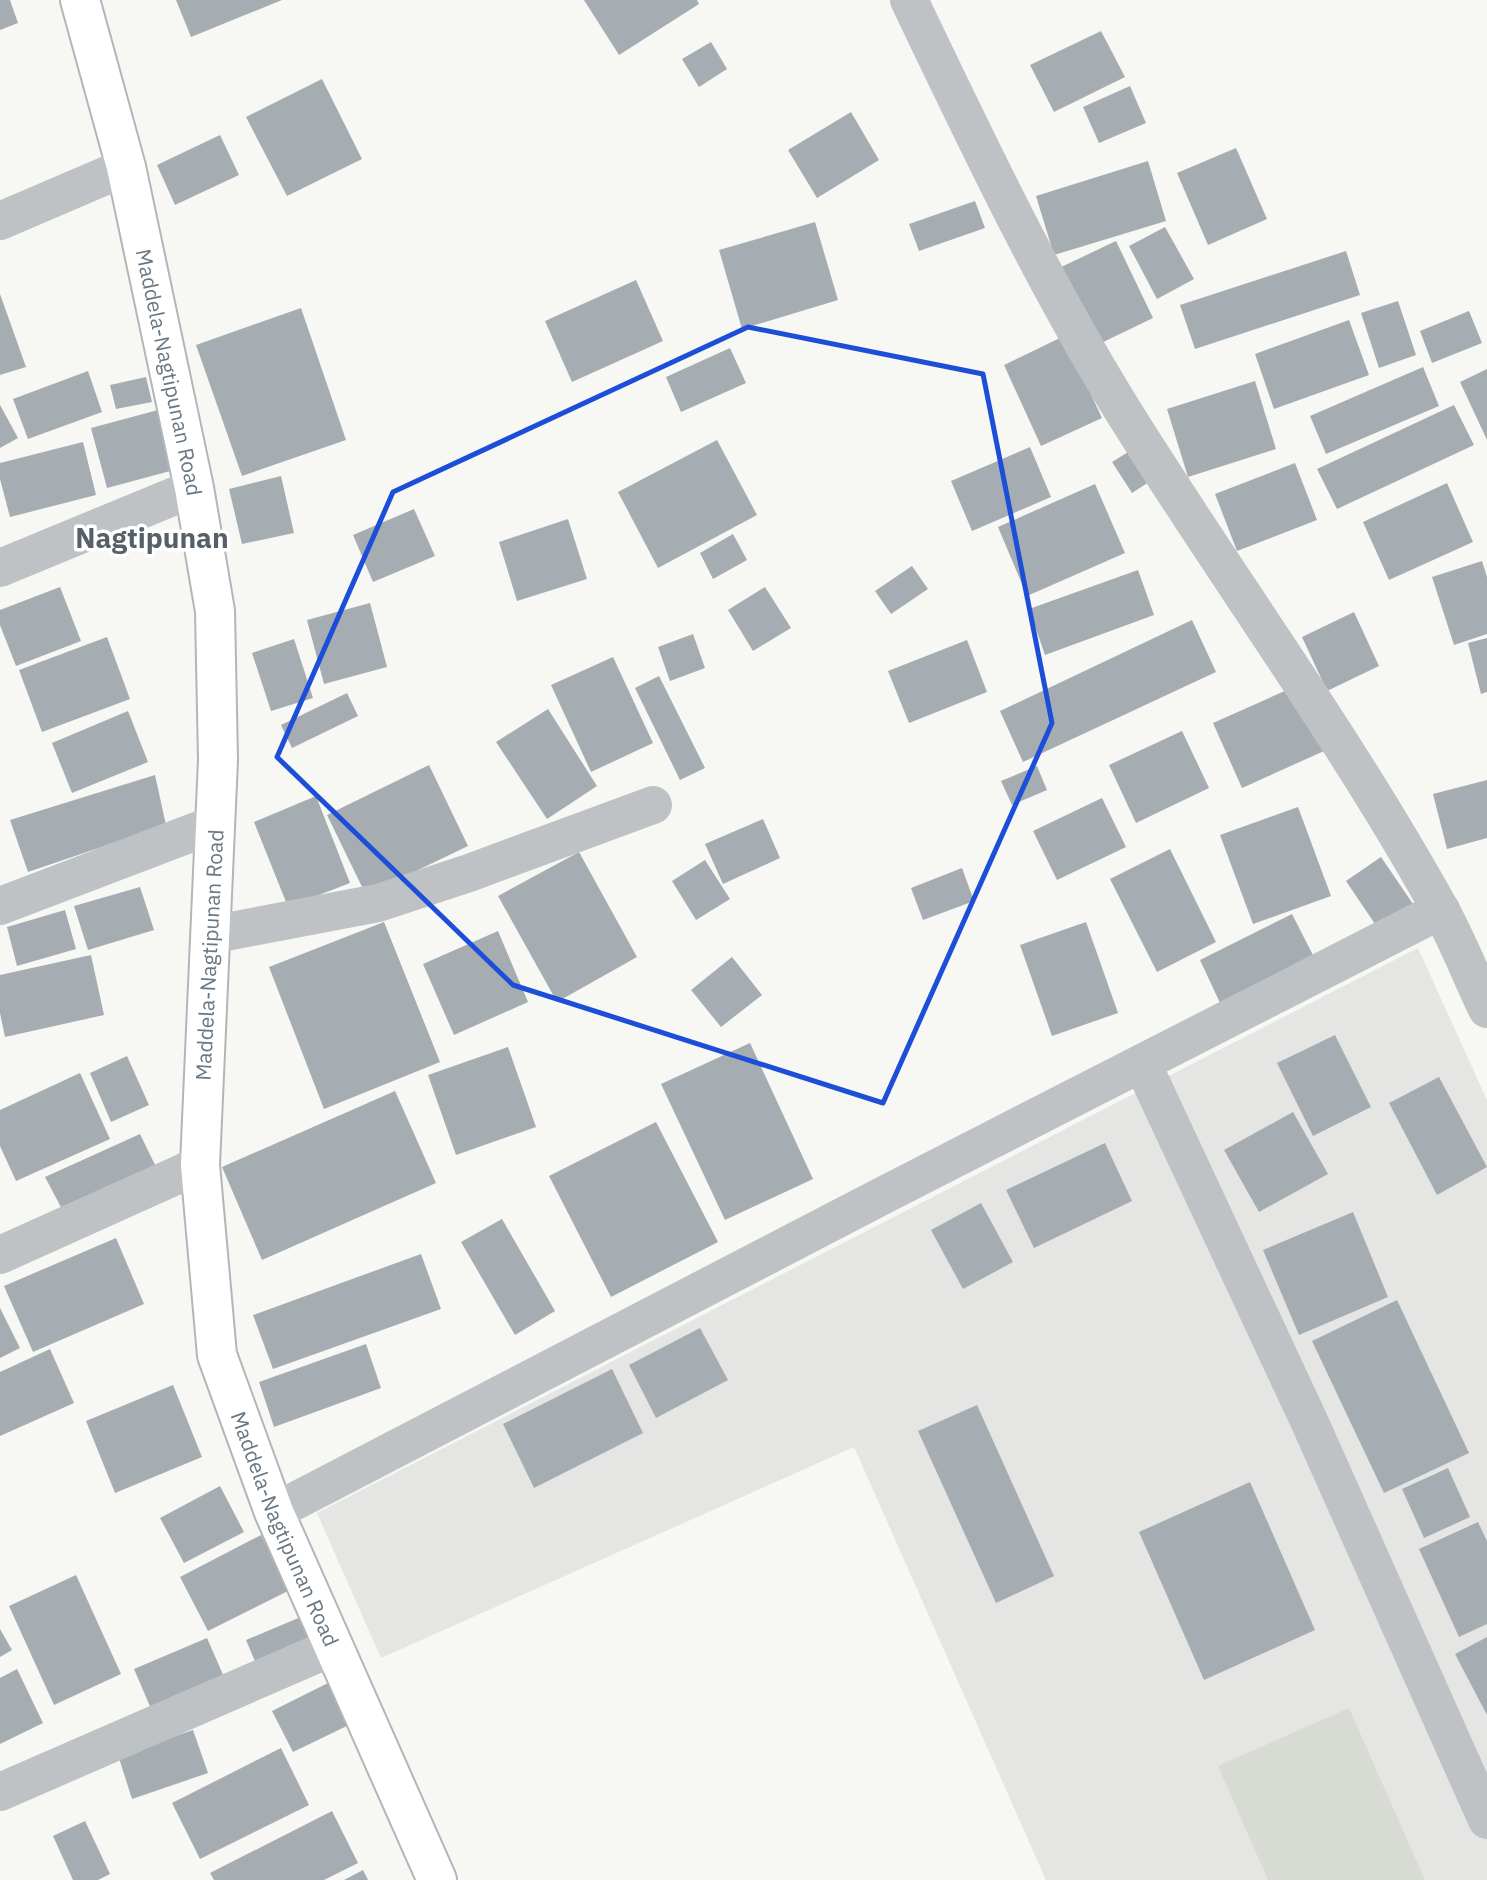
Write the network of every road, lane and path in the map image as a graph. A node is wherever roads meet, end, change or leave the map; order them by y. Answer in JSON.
{"nodes":[{"id":1,"x":80,"y":0,"type":"edge"},
{"id":2,"x":909,"y":0,"type":"edge"},
{"id":3,"x":126,"y":167,"type":"junction"},
{"id":4,"x":0,"y":221,"type":"edge"},
{"id":5,"x":194,"y":488,"type":"junction"},
{"id":6,"x":0,"y":568,"type":"edge"},
{"id":7,"x":653,"y":805,"type":"dead end"},
{"id":8,"x":215,"y":824,"type":"junction"},
{"id":9,"x":0,"y":906,"type":"edge"},
{"id":10,"x":1441,"y":910,"type":"junction"},
{"id":11,"x":210,"y":935,"type":"junction"},
{"id":12,"x":1487,"y":1009,"type":"edge"},
{"id":13,"x":1142,"y":1063,"type":"junction"},
{"id":14,"x":200,"y":1166,"type":"junction"},
{"id":15,"x":0,"y":1255,"type":"edge"},
{"id":16,"x":274,"y":1512,"type":"junction"},
{"id":17,"x":334,"y":1647,"type":"junction"},
{"id":18,"x":0,"y":1792,"type":"edge"},
{"id":19,"x":1487,"y":1821,"type":"edge"},
{"id":20,"x":437,"y":1880,"type":"edge"}],
"edges":[{"from":1,"to":3,"type":"main road","name":"Maddela-Nagtipunan Road"},
{"from":2,"to":10,"type":"street"},
{"from":3,"to":4,"type":"street"},
{"from":3,"to":5,"type":"main road","name":"Maddela-Nagtipunan Road"},
{"from":5,"to":6,"type":"street"},
{"from":5,"to":8,"type":"main road","name":"Maddela-Nagtipunan Road"},
{"from":7,"to":11,"type":"street"},
{"from":8,"to":9,"type":"street"},
{"from":8,"to":11,"type":"main road","name":"Maddela-Nagtipunan Road"},
{"from":10,"to":12,"type":"street"},
{"from":10,"to":13,"type":"street"},
{"from":11,"to":14,"type":"main road","name":"Maddela-Nagtipunan Road"},
{"from":13,"to":16,"type":"street"},
{"from":13,"to":19,"type":"street"},
{"from":14,"to":15,"type":"street"},
{"from":14,"to":16,"type":"main road","name":"Maddela-Nagtipunan Road"},
{"from":16,"to":17,"type":"main road","name":"Maddela-Nagtipunan Road"},
{"from":17,"to":18,"type":"street"},
{"from":17,"to":20,"type":"main road","name":"Maddela-Nagtipunan Road"}]}
